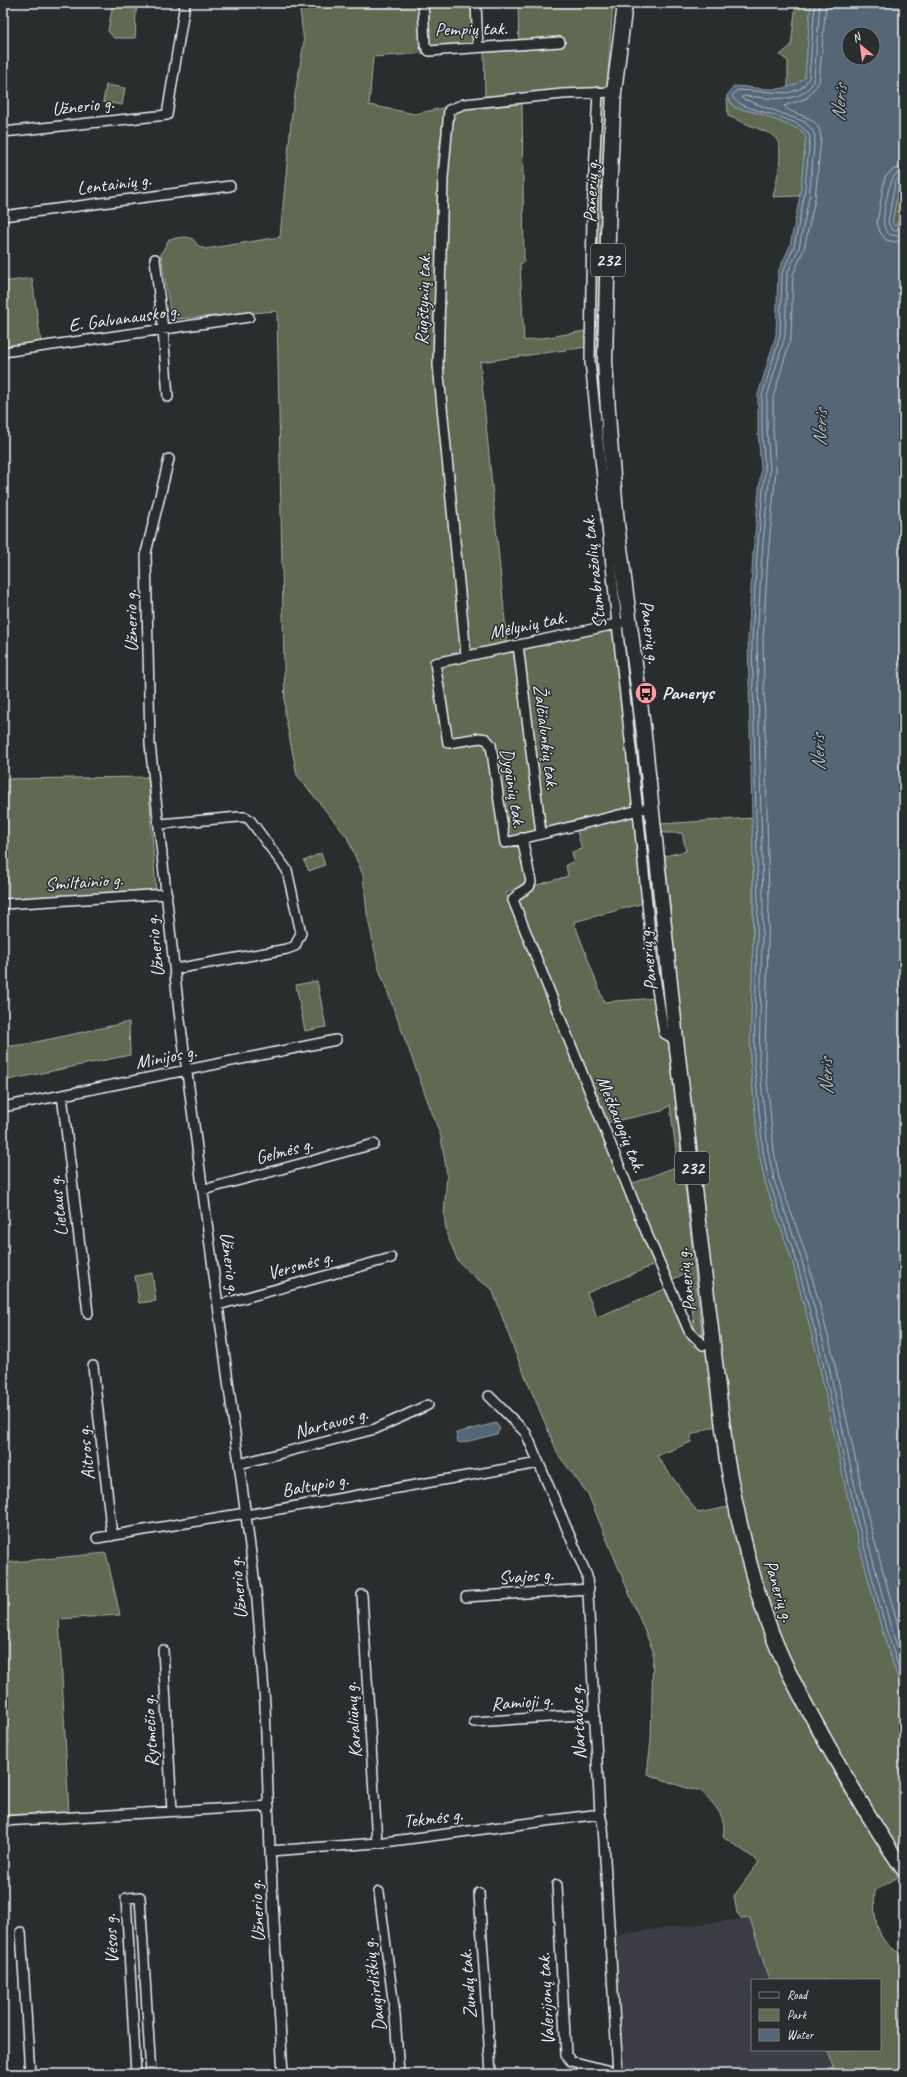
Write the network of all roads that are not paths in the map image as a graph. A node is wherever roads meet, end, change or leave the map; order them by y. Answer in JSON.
{"nodes":[{"id":1,"x":185,"y":3,"type":"edge"},
{"id":2,"x":423,"y":3,"type":"edge"},
{"id":3,"x":476,"y":3,"type":"edge"},
{"id":4,"x":625,"y":3,"type":"edge"},
{"id":5,"x":560,"y":42,"type":"dead end"},
{"id":6,"x":478,"y":47,"type":"junction"},
{"id":7,"x":598,"y":92,"type":"junction"},
{"id":8,"x":614,"y":92,"type":"junction"},
{"id":9,"x":3,"y":132,"type":"edge"},
{"id":10,"x":230,"y":186,"type":"dead end"},
{"id":11,"x":3,"y":216,"type":"edge"},
{"id":12,"x":155,"y":259,"type":"dead end"},
{"id":13,"x":249,"y":317,"type":"dead end"},
{"id":14,"x":163,"y":330,"type":"junction"},
{"id":15,"x":3,"y":352,"type":"edge"},
{"id":16,"x":168,"y":397,"type":"dead end"},
{"id":17,"x":168,"y":459,"type":"dead end"},
{"id":18,"x":623,"y":623,"type":"junction"},
{"id":19,"x":518,"y":645,"type":"junction"},
{"id":20,"x":466,"y":655,"type":"junction"},
{"id":21,"x":435,"y":663,"type":"joint"},
{"id":22,"x":644,"y":809,"type":"junction"},
{"id":23,"x":160,"y":824,"type":"junction"},
{"id":24,"x":541,"y":833,"type":"junction"},
{"id":25,"x":522,"y":838,"type":"junction"},
{"id":26,"x":167,"y":894,"type":"junction"},
{"id":27,"x":3,"y":904,"type":"edge"},
{"id":28,"x":175,"y":969,"type":"junction"},
{"id":29,"x":336,"y":1040,"type":"dead end"},
{"id":30,"x":187,"y":1070,"type":"junction"},
{"id":31,"x":62,"y":1095,"type":"junction"},
{"id":32,"x":3,"y":1107,"type":"edge"},
{"id":33,"x":374,"y":1144,"type":"dead end"},
{"id":34,"x":203,"y":1190,"type":"junction"},
{"id":35,"x":391,"y":1258,"type":"dead end"},
{"id":36,"x":218,"y":1305,"type":"junction"},
{"id":37,"x":88,"y":1313,"type":"dead end"},
{"id":38,"x":713,"y":1344,"type":"junction"},
{"id":39,"x":93,"y":1366,"type":"dead end"},
{"id":40,"x":489,"y":1396,"type":"dead end"},
{"id":41,"x":428,"y":1405,"type":"dead end"},
{"id":42,"x":539,"y":1463,"type":"junction"},
{"id":43,"x":239,"y":1464,"type":"junction"},
{"id":44,"x":246,"y":1515,"type":"junction"},
{"id":45,"x":112,"y":1536,"type":"junction"},
{"id":46,"x":97,"y":1538,"type":"dead end"},
{"id":47,"x":589,"y":1589,"type":"junction"},
{"id":48,"x":362,"y":1595,"type":"dead end"},
{"id":49,"x":466,"y":1597,"type":"dead end"},
{"id":50,"x":163,"y":1650,"type":"dead end"},
{"id":51,"x":595,"y":1714,"type":"junction"},
{"id":52,"x":474,"y":1722,"type":"dead end"},
{"id":53,"x":268,"y":1806,"type":"junction"},
{"id":54,"x":172,"y":1811,"type":"junction"},
{"id":55,"x":600,"y":1814,"type":"junction"},
{"id":56,"x":3,"y":1821,"type":"edge"},
{"id":57,"x":377,"y":1843,"type":"junction"},
{"id":58,"x":270,"y":1851,"type":"junction"},
{"id":59,"x":904,"y":1870,"type":"edge"},
{"id":60,"x":557,"y":1885,"type":"dead end"},
{"id":61,"x":379,"y":1892,"type":"dead end"},
{"id":62,"x":479,"y":1893,"type":"dead end"},
{"id":63,"x":21,"y":1932,"type":"dead end"},
{"id":64,"x":618,"y":2073,"type":"edge"},
{"id":65,"x":30,"y":2074,"type":"edge"},
{"id":66,"x":136,"y":2074,"type":"edge"},
{"id":67,"x":151,"y":2074,"type":"edge"},
{"id":68,"x":283,"y":2074,"type":"edge"},
{"id":69,"x":399,"y":2074,"type":"edge"},
{"id":70,"x":490,"y":2074,"type":"edge"}],
"edges":[{"from":1,"to":9,"type":"street","name":"Užnerio g."},
{"from":2,"to":6,"type":"street","name":"Pempių tak."},
{"from":3,"to":6,"type":"street"},
{"from":4,"to":8,"type":"main road","name":"Panerių g.","number":"232"},
{"from":5,"to":6,"type":"street","name":"Pempių tak."},
{"from":7,"to":8,"type":"street","name":"Rūgštynių tak."},
{"from":7,"to":18,"type":"street","name":"Stumbražolių tak."},
{"from":7,"to":20,"type":"street","name":"Rūgštynių tak."},
{"from":8,"to":18,"type":"main road","name":"Panerių g.","number":"232"},
{"from":10,"to":11,"type":"street","name":"Lentainių g."},
{"from":12,"to":14,"type":"street"},
{"from":13,"to":14,"type":"street","name":"E. Galvanausko g."},
{"from":14,"to":15,"type":"street","name":"E. Galvanausko g."},
{"from":14,"to":16,"type":"street"},
{"from":17,"to":23,"type":"street","name":"Užnerio g."},
{"from":18,"to":19,"type":"street","name":"Mėlynių tak."},
{"from":18,"to":22,"type":"main road","name":"Panerių g.","number":"232"},
{"from":19,"to":20,"type":"street","name":"Mėlynių tak."},
{"from":19,"to":24,"type":"street","name":"Žalčialunkių tak."},
{"from":20,"to":21,"type":"street","name":"Mėlynių tak."},
{"from":21,"to":25,"type":"street","name":"Dygūnių tak."},
{"from":22,"to":24,"type":"street"},
{"from":22,"to":38,"type":"main road","name":"Panerių g.","number":"232"},
{"from":23,"to":26,"type":"street","name":"Užnerio g."},
{"from":23,"to":28,"type":"street"},
{"from":24,"to":25,"type":"street"},
{"from":25,"to":38,"type":"street","name":"Meškauogių tak."},
{"from":26,"to":27,"type":"street","name":"Smiltainio g."},
{"from":26,"to":28,"type":"street","name":"Užnerio g."},
{"from":28,"to":30,"type":"street","name":"Užnerio g."},
{"from":29,"to":30,"type":"street","name":"Minijos g."},
{"from":30,"to":31,"type":"street","name":"Minijos g."},
{"from":30,"to":34,"type":"street","name":"Užnerio g."},
{"from":31,"to":32,"type":"street","name":"Minijos g."},
{"from":31,"to":37,"type":"street","name":"Lietaus g."},
{"from":33,"to":34,"type":"street","name":"Gelmės g."},
{"from":34,"to":36,"type":"street","name":"Užnerio g."},
{"from":35,"to":36,"type":"street","name":"Versmės g."},
{"from":36,"to":43,"type":"street","name":"Užnerio g."},
{"from":38,"to":59,"type":"main road","name":"Panerių g.","number":"232"},
{"from":39,"to":45,"type":"street","name":"Aitros g."},
{"from":40,"to":42,"type":"street","name":"Nartavos g."},
{"from":41,"to":43,"type":"street","name":"Nartavos g."},
{"from":42,"to":44,"type":"street","name":"Baltupio g."},
{"from":42,"to":47,"type":"street","name":"Nartavos g."},
{"from":43,"to":44,"type":"street","name":"Užnerio g."},
{"from":44,"to":45,"type":"street","name":"Baltupio g."},
{"from":44,"to":53,"type":"street","name":"Užnerio g."},
{"from":45,"to":46,"type":"street","name":"Baltupio g."},
{"from":47,"to":49,"type":"street","name":"Svajos g."},
{"from":47,"to":51,"type":"street","name":"Nartavos g."},
{"from":48,"to":57,"type":"street","name":"Karaliūnų g."},
{"from":50,"to":54,"type":"street","name":"Rytmečio g."},
{"from":51,"to":52,"type":"street","name":"Ramioji g."},
{"from":51,"to":55,"type":"street","name":"Nartavos g."},
{"from":53,"to":54,"type":"street"},
{"from":53,"to":58,"type":"street","name":"Užnerio g."},
{"from":54,"to":56,"type":"street"},
{"from":55,"to":57,"type":"street","name":"Tekmės g."},
{"from":55,"to":64,"type":"street","name":"Nartavos g."},
{"from":57,"to":58,"type":"street","name":"Tekmės g."},
{"from":58,"to":68,"type":"street","name":"Užnerio g."},
{"from":60,"to":64,"type":"street","name":"Valerijonų tak."},
{"from":61,"to":69,"type":"street","name":"Daugirdiškių g."},
{"from":62,"to":70,"type":"street","name":"Zundų tak."},
{"from":63,"to":65,"type":"street"},
{"from":66,"to":67,"type":"street","name":"Vėsos g."}]}
